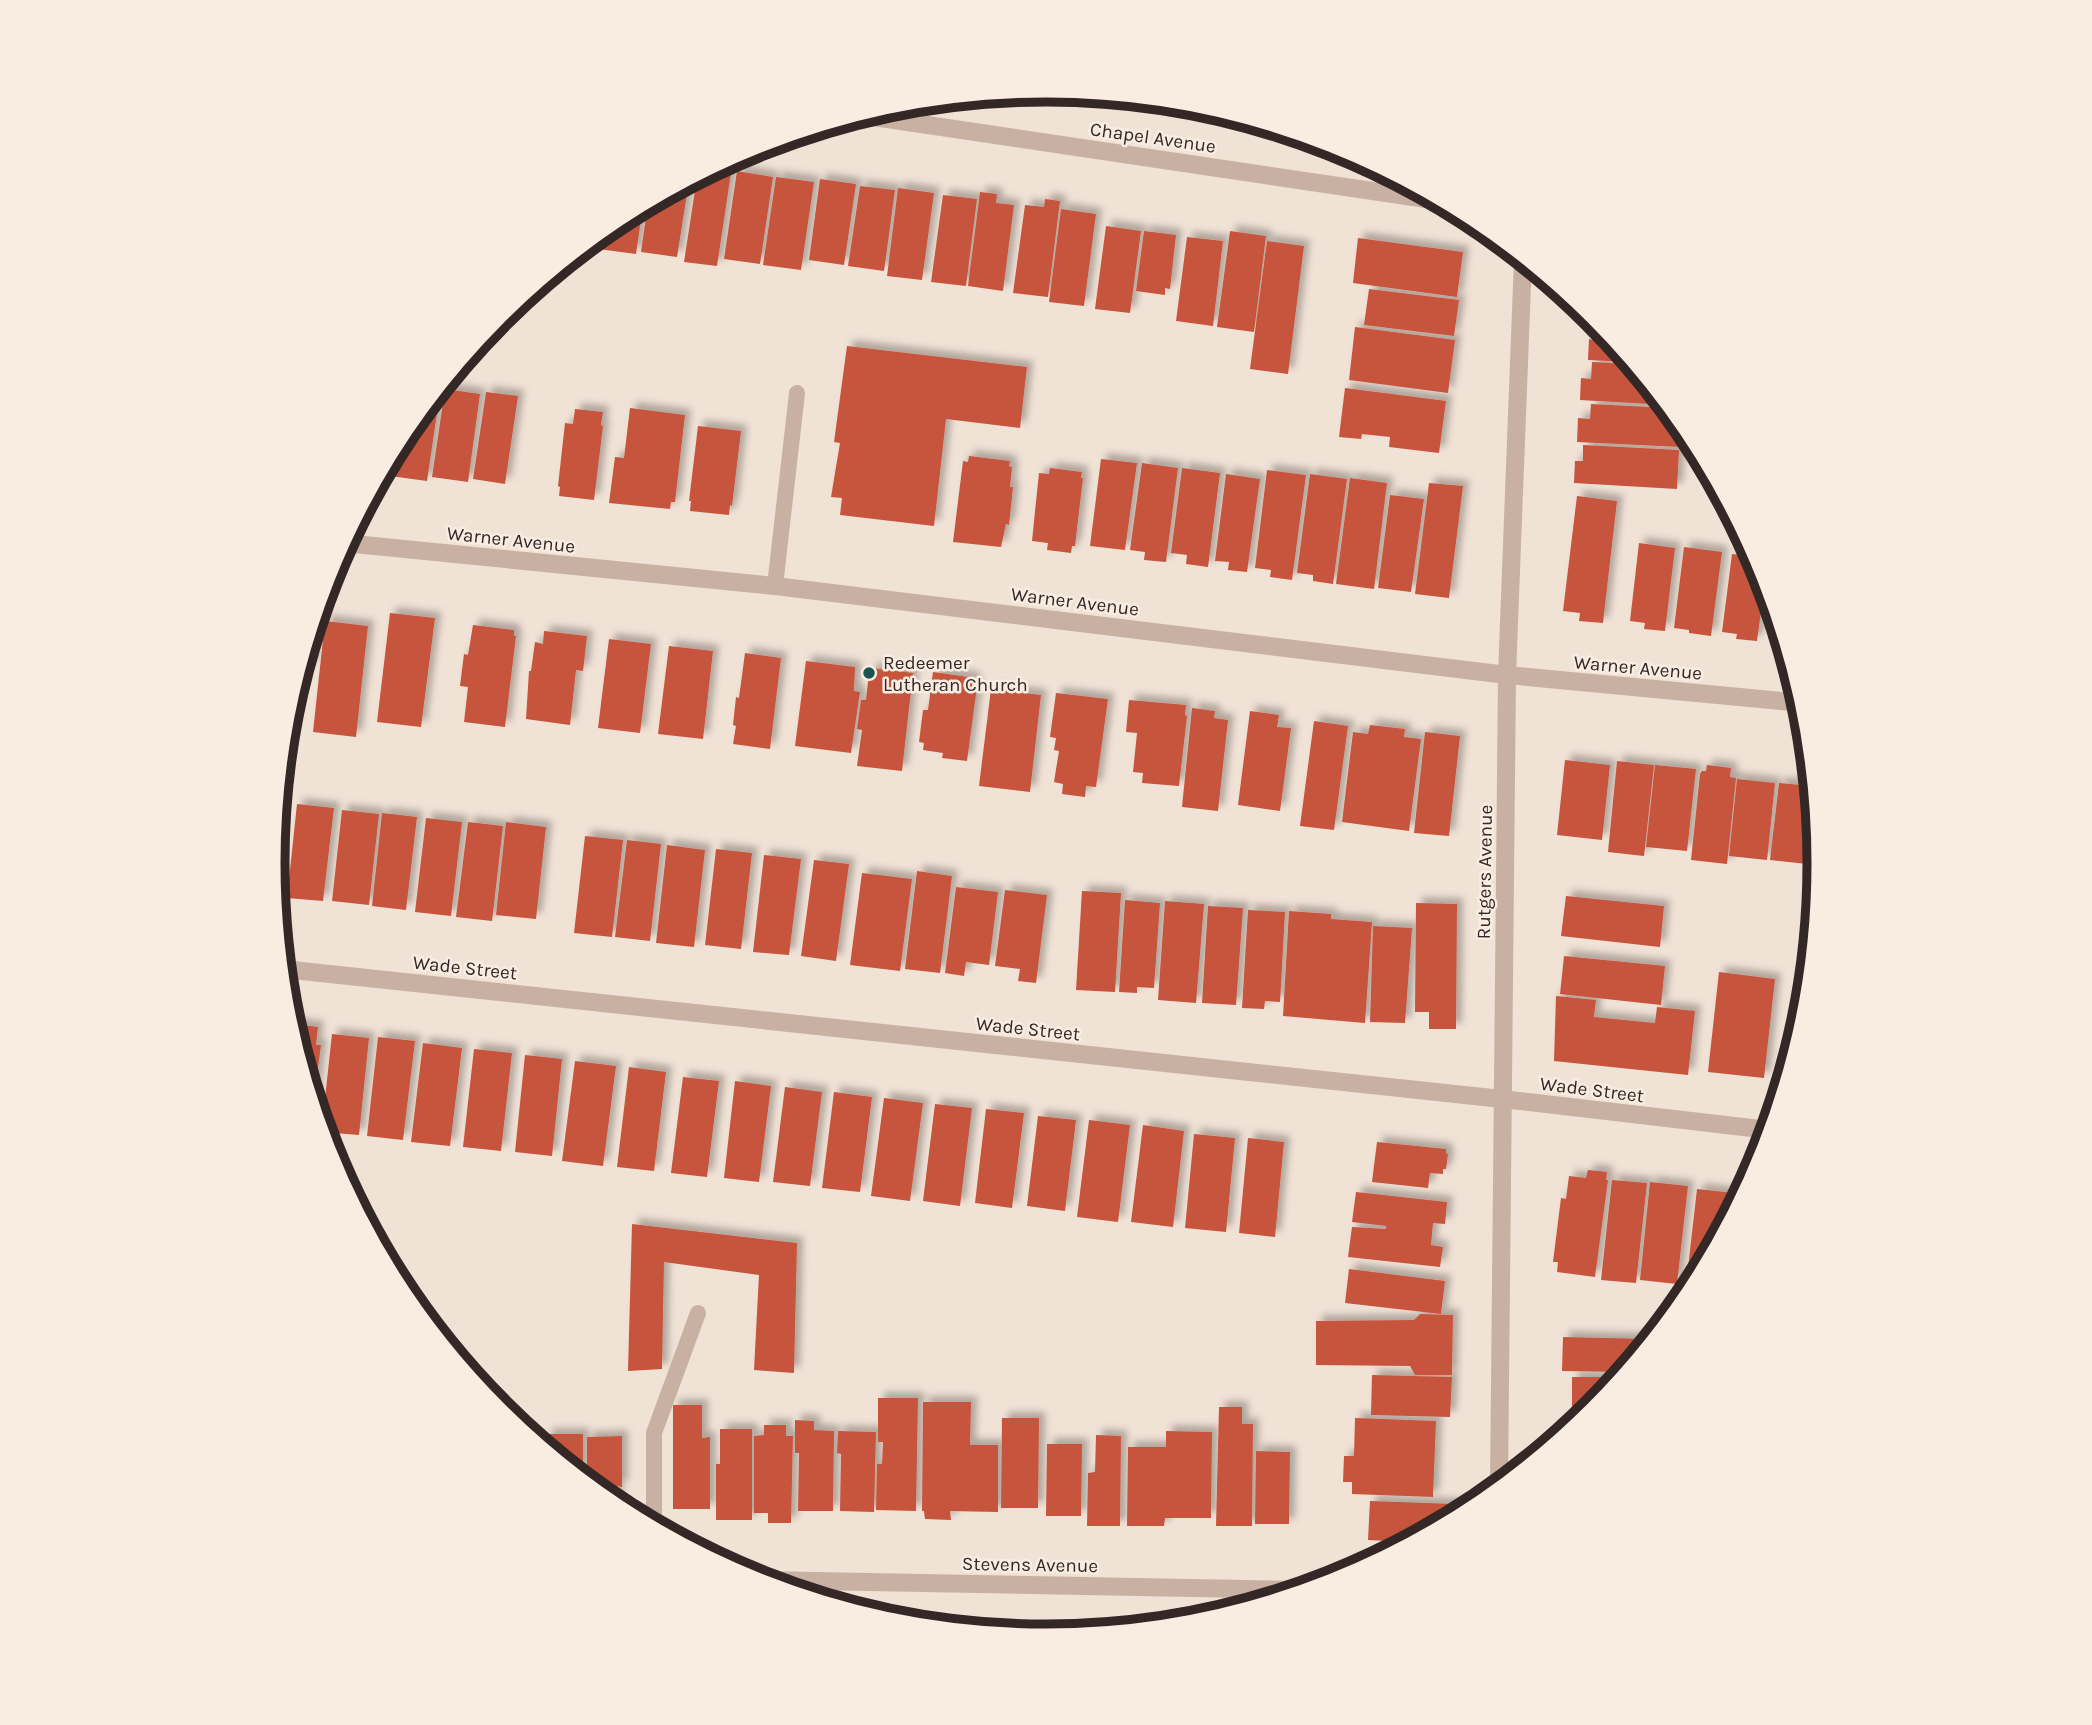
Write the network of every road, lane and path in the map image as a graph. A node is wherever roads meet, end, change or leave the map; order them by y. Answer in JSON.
{"nodes":[{"id":1,"x":886,"y":119,"type":"edge"},
{"id":2,"x":1417,"y":198,"type":"edge"},
{"id":3,"x":1523,"y":270,"type":"edge"},
{"id":4,"x":797,"y":393,"type":"dead end"},
{"id":5,"x":355,"y":544,"type":"edge"},
{"id":6,"x":775,"y":586,"type":"junction"},
{"id":7,"x":1507,"y":676,"type":"junction"},
{"id":8,"x":1789,"y":702,"type":"edge"},
{"id":9,"x":293,"y":970,"type":"edge"},
{"id":10,"x":1502,"y":1099,"type":"junction"},
{"id":11,"x":1759,"y":1129,"type":"edge"},
{"id":12,"x":698,"y":1313,"type":"dead end"},
{"id":13,"x":1499,"y":1473,"type":"edge"},
{"id":14,"x":654,"y":1515,"type":"edge"},
{"id":15,"x":795,"y":1581,"type":"edge"},
{"id":16,"x":1270,"y":1589,"type":"edge"}],
"edges":[{"from":1,"to":2,"type":"street","name":"Chapel Avenue"},
{"from":3,"to":7,"type":"street","name":"Rutgers Avenue"},
{"from":4,"to":6,"type":"lane"},
{"from":5,"to":6,"type":"street","name":"Warner Avenue"},
{"from":6,"to":7,"type":"street","name":"Warner Avenue"},
{"from":7,"to":8,"type":"street","name":"Warner Avenue"},
{"from":7,"to":10,"type":"street","name":"Rutgers Avenue"},
{"from":9,"to":10,"type":"street","name":"Wade Street"},
{"from":10,"to":11,"type":"street","name":"Wade Street"},
{"from":10,"to":13,"type":"street","name":"Rutgers Avenue"},
{"from":12,"to":14,"type":"lane"},
{"from":15,"to":16,"type":"street","name":"Stevens Avenue"}]}
